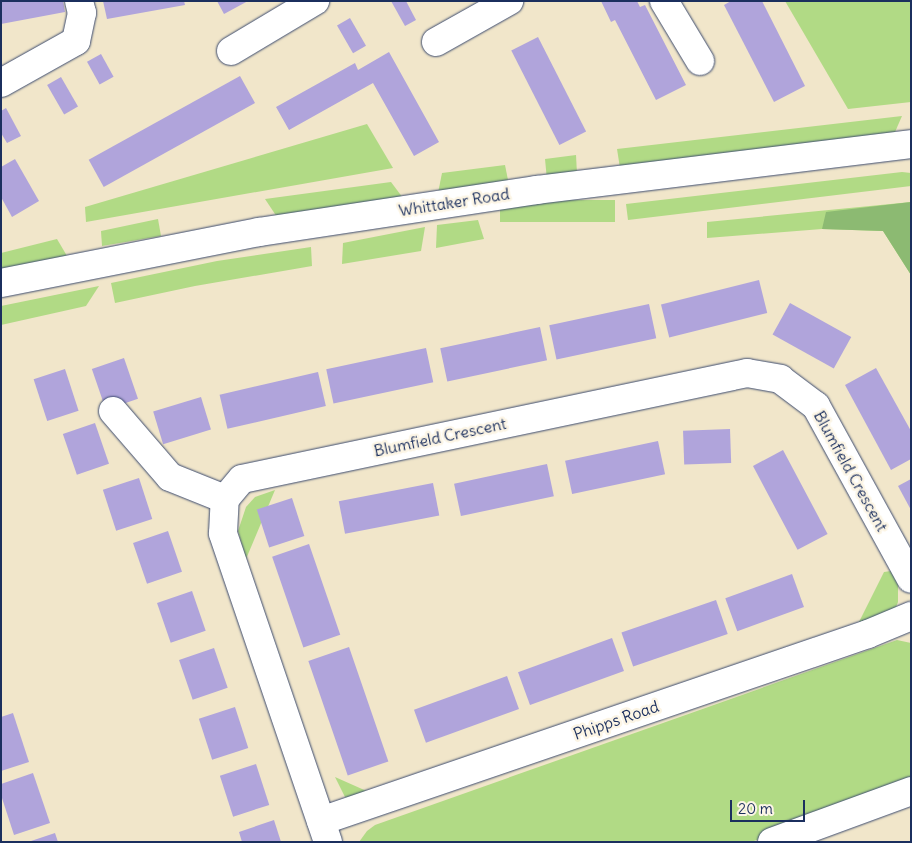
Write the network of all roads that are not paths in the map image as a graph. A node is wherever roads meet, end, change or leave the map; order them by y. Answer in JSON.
{"nodes":[{"id":1,"x":79,"y":1,"type":"edge"},
{"id":2,"x":315,"y":1,"type":"edge"},
{"id":3,"x":509,"y":1,"type":"edge"},
{"id":4,"x":664,"y":1,"type":"edge"},
{"id":5,"x":436,"y":42,"type":"dead end"},
{"id":6,"x":231,"y":51,"type":"dead end"},
{"id":7,"x":700,"y":61,"type":"dead end"},
{"id":8,"x":1,"y":83,"type":"edge"},
{"id":9,"x":911,"y":144,"type":"edge"},
{"id":10,"x":1,"y":282,"type":"edge"},
{"id":11,"x":113,"y":411,"type":"dead end"},
{"id":12,"x":225,"y":499,"type":"junction"},
{"id":13,"x":911,"y":579,"type":"edge"},
{"id":14,"x":911,"y":616,"type":"edge"},
{"id":15,"x":911,"y":791,"type":"edge"},
{"id":16,"x":324,"y":831,"type":"edge"},
{"id":17,"x":772,"y":842,"type":"edge"}],
"edges":[{"from":1,"to":8,"type":"street"},
{"from":2,"to":6,"type":"street"},
{"from":3,"to":5,"type":"street"},
{"from":4,"to":7,"type":"street"},
{"from":9,"to":10,"type":"street","name":"Whittaker Road"},
{"from":11,"to":12,"type":"street"},
{"from":12,"to":13,"type":"street","name":"Blumfield Crescent"},
{"from":12,"to":16,"type":"street"},
{"from":14,"to":16,"type":"street","name":"Phipps Road"},
{"from":15,"to":17,"type":"street"}]}
